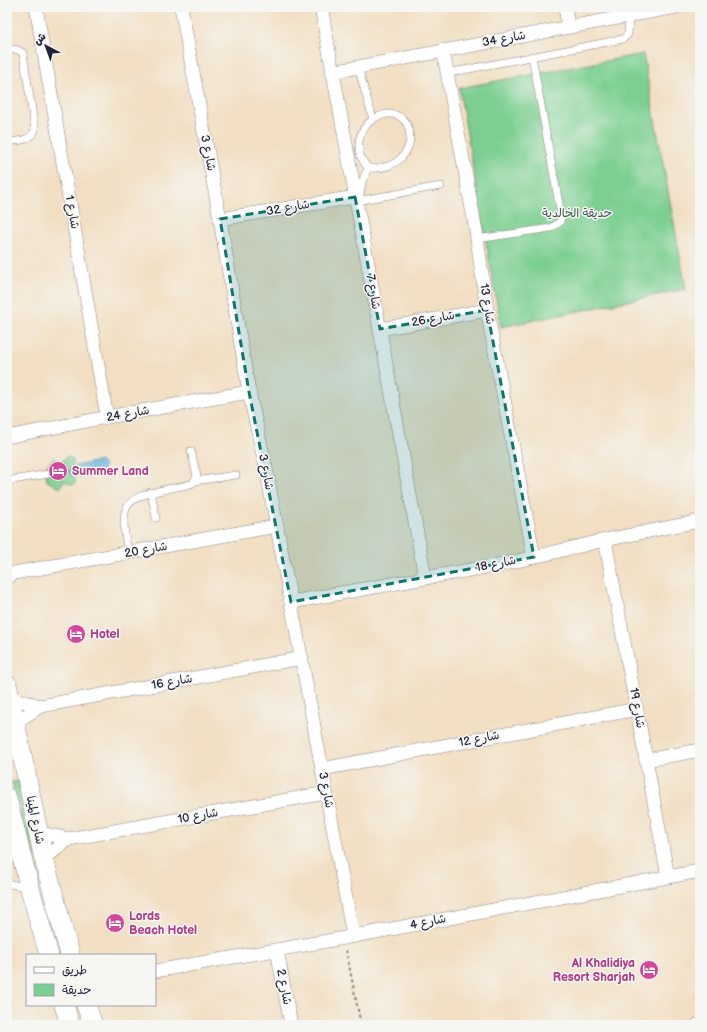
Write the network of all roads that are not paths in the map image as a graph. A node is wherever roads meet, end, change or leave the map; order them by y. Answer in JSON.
{"nodes":[{"id":1,"x":36,"y":7,"type":"edge"},
{"id":2,"x":181,"y":7,"type":"edge"},
{"id":3,"x":321,"y":7,"type":"edge"},
{"id":4,"x":565,"y":7,"type":"edge"},
{"id":5,"x":676,"y":7,"type":"edge"},
{"id":6,"x":629,"y":16,"type":"junction"},
{"id":7,"x":568,"y":27,"type":"junction"},
{"id":8,"x":7,"y":50,"type":"edge"},
{"id":9,"x":443,"y":50,"type":"junction"},
{"id":10,"x":532,"y":56,"type":"junction"},
{"id":11,"x":358,"y":67,"type":"junction"},
{"id":12,"x":332,"y":72,"type":"junction"},
{"id":13,"x":448,"y":73,"type":"junction"},
{"id":14,"x":373,"y":119,"type":"junction"},
{"id":15,"x":7,"y":142,"type":"edge"},
{"id":16,"x":368,"y":168,"type":"junction"},
{"id":17,"x":441,"y":186,"type":"dead end"},
{"id":18,"x":357,"y":199,"type":"junction"},
{"id":19,"x":220,"y":219,"type":"junction"},
{"id":20,"x":477,"y":239,"type":"junction"},
{"id":21,"x":487,"y":310,"type":"junction"},
{"id":22,"x":380,"y":329,"type":"junction"},
{"id":23,"x":249,"y":392,"type":"junction"},
{"id":24,"x":107,"y":417,"type":"junction"},
{"id":25,"x":7,"y":437,"type":"edge"},
{"id":26,"x":191,"y":451,"type":"dead end"},
{"id":27,"x":48,"y":474,"type":"dead end"},
{"id":28,"x":236,"y":475,"type":"dead end"},
{"id":29,"x":7,"y":481,"type":"edge"},
{"id":30,"x":195,"y":481,"type":"junction"},
{"id":31,"x":151,"y":492,"type":"junction"},
{"id":32,"x":156,"y":518,"type":"dead end"},
{"id":33,"x":700,"y":521,"type":"edge"},
{"id":34,"x":277,"y":526,"type":"junction"},
{"id":35,"x":605,"y":540,"type":"junction"},
{"id":36,"x":128,"y":553,"type":"junction"},
{"id":37,"x":534,"y":557,"type":"junction"},
{"id":38,"x":9,"y":574,"type":"edge"},
{"id":39,"x":425,"y":577,"type":"junction"},
{"id":40,"x":291,"y":602,"type":"junction"},
{"id":41,"x":302,"y":658,"type":"junction"},
{"id":42,"x":8,"y":691,"type":"edge"},
{"id":43,"x":41,"y":706,"type":"junction"},
{"id":44,"x":637,"y":709,"type":"junction"},
{"id":45,"x":14,"y":723,"type":"junction"},
{"id":46,"x":13,"y":746,"type":"edge"},
{"id":47,"x":700,"y":750,"type":"edge"},
{"id":48,"x":646,"y":760,"type":"junction"},
{"id":49,"x":322,"y":769,"type":"junction"},
{"id":50,"x":326,"y":794,"type":"junction"},
{"id":51,"x":7,"y":798,"type":"edge"},
{"id":52,"x":38,"y":832,"type":"junction"},
{"id":53,"x":69,"y":839,"type":"junction"},
{"id":54,"x":44,"y":859,"type":"junction"},
{"id":55,"x":700,"y":871,"type":"edge"},
{"id":56,"x":668,"y":877,"type":"junction"},
{"id":57,"x":7,"y":883,"type":"edge"},
{"id":58,"x":30,"y":889,"type":"junction"},
{"id":59,"x":348,"y":937,"type":"junction"},
{"id":60,"x":277,"y":950,"type":"junction"},
{"id":61,"x":49,"y":954,"type":"edge"},
{"id":62,"x":70,"y":954,"type":"edge"},
{"id":63,"x":156,"y":971,"type":"edge"},
{"id":64,"x":64,"y":1006,"type":"edge"},
{"id":65,"x":70,"y":1025,"type":"edge"},
{"id":66,"x":291,"y":1025,"type":"edge"}],
"edges":[{"from":1,"to":24,"type":"street","name":"شارع 1"},
{"from":2,"to":19,"type":"street","name":"شارع 3"},
{"from":3,"to":12,"type":"street","name":"شارع 7"},
{"from":4,"to":7,"type":"street"},
{"from":5,"to":6,"type":"street","name":"شارع 34"},
{"from":6,"to":7,"type":"street","name":"شارع 34"},
{"from":6,"to":10,"type":"lane"},
{"from":7,"to":9,"type":"street","name":"شارع 34"},
{"from":8,"to":15,"type":"lane"},
{"from":9,"to":11,"type":"street","name":"شارع 34"},
{"from":9,"to":13,"type":"street","name":"شارع 13"},
{"from":10,"to":13,"type":"lane"},
{"from":10,"to":20,"type":"lane"},
{"from":11,"to":12,"type":"street","name":"شارع 34"},
{"from":11,"to":14,"type":"lane"},
{"from":12,"to":18,"type":"street","name":"شارع 7"},
{"from":13,"to":20,"type":"street","name":"شارع 13"},
{"from":14,"to":16,"type":"lane"},
{"from":14,"to":16,"type":"lane"},
{"from":16,"to":18,"type":"lane"},
{"from":17,"to":18,"type":"lane"},
{"from":18,"to":19,"type":"street","name":"شارع 32"},
{"from":18,"to":22,"type":"street","name":"شارع 7"},
{"from":19,"to":23,"type":"street","name":"شارع 3"},
{"from":20,"to":21,"type":"street","name":"شارع 13"},
{"from":21,"to":22,"type":"street","name":"شارع 26"},
{"from":21,"to":37,"type":"street","name":"شارع 13"},
{"from":22,"to":39,"type":"street","name":"شارع 7"},
{"from":23,"to":24,"type":"street","name":"شارع 24"},
{"from":23,"to":34,"type":"street","name":"شارع 3"},
{"from":24,"to":25,"type":"street","name":"شارع 24"},
{"from":26,"to":30,"type":"lane"},
{"from":27,"to":29,"type":"lane"},
{"from":28,"to":30,"type":"lane"},
{"from":30,"to":31,"type":"lane"},
{"from":31,"to":32,"type":"lane"},
{"from":31,"to":36,"type":"lane"},
{"from":33,"to":35,"type":"street","name":"شارع 18"},
{"from":34,"to":36,"type":"street","name":"شارع 20"},
{"from":34,"to":40,"type":"street","name":"شارع 3"},
{"from":35,"to":37,"type":"street","name":"شارع 18"},
{"from":35,"to":44,"type":"street","name":"شارع 19"},
{"from":36,"to":38,"type":"street","name":"شارع 20"},
{"from":37,"to":39,"type":"street","name":"شارع 18"},
{"from":39,"to":40,"type":"street","name":"شارع 18"},
{"from":40,"to":41,"type":"street","name":"شارع 3"},
{"from":41,"to":43,"type":"street","name":"شارع 16"},
{"from":41,"to":49,"type":"street","name":"شارع 3"},
{"from":42,"to":43,"type":"street","name":"شارع 16"},
{"from":42,"to":45,"type":"main road","name":"شارع المينا"},
{"from":43,"to":45,"type":"street","name":"شارع 16"},
{"from":44,"to":48,"type":"street","name":"شارع 19"},
{"from":44,"to":49,"type":"street","name":"شارع 12"},
{"from":45,"to":46,"type":"main road","name":"شارع المينا"},
{"from":46,"to":52,"type":"main road","name":"شارع المينا"},
{"from":47,"to":48,"type":"street"},
{"from":48,"to":56,"type":"street","name":"شارع 19"},
{"from":49,"to":50,"type":"street","name":"شارع 3"},
{"from":50,"to":53,"type":"street","name":"شارع 10"},
{"from":50,"to":59,"type":"street","name":"شارع 3"},
{"from":51,"to":58,"type":"main road","name":"شارع المينا"},
{"from":52,"to":53,"type":"street","name":"شارع 10"},
{"from":52,"to":54,"type":"main road","name":"شارع المينا"},
{"from":53,"to":54,"type":"street","name":"شارع 10"},
{"from":54,"to":62,"type":"main road","name":"شارع المينا"},
{"from":55,"to":56,"type":"street","name":"شارع 4"},
{"from":56,"to":59,"type":"street","name":"شارع 4"},
{"from":57,"to":58,"type":"lane"},
{"from":58,"to":61,"type":"main road","name":"شارع المينا"},
{"from":59,"to":60,"type":"street","name":"شارع 4"},
{"from":60,"to":63,"type":"street","name":"شارع 4"},
{"from":60,"to":66,"type":"street","name":"شارع 2"},
{"from":64,"to":65,"type":"main road"}]}
